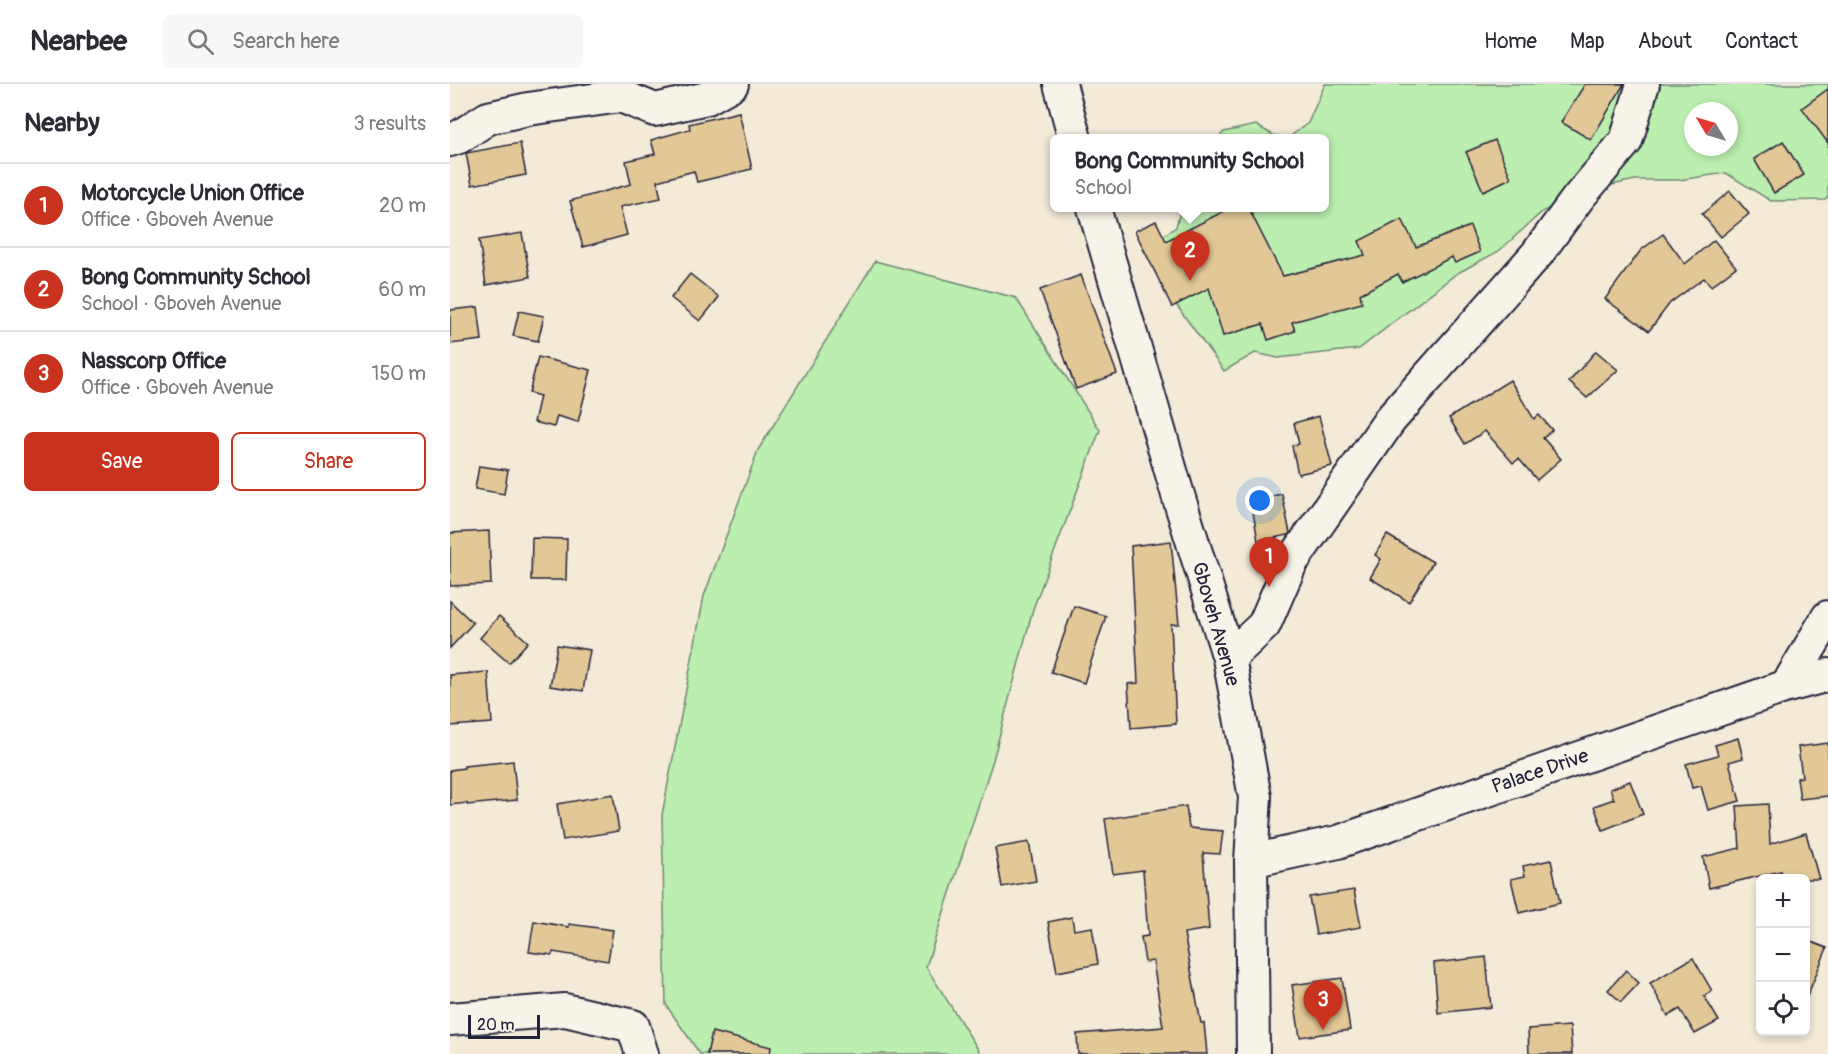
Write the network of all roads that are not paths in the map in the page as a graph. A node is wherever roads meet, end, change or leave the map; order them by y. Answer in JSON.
{"nodes":[{"id":1,"x":732,"y":84,"type":"edge"},
{"id":2,"x":1060,"y":84,"type":"edge"},
{"id":3,"x":1643,"y":84,"type":"edge"},
{"id":4,"x":1074,"y":134,"type":"edge"},
{"id":5,"x":450,"y":140,"type":"edge"},
{"id":6,"x":1095,"y":212,"type":"edge"},
{"id":7,"x":1828,"y":617,"type":"edge"},
{"id":8,"x":1229,"y":658,"type":"junction"},
{"id":9,"x":1828,"y":675,"type":"edge"},
{"id":10,"x":1787,"y":686,"type":"junction"},
{"id":11,"x":1251,"y":861,"type":"junction"},
{"id":12,"x":450,"y":1019,"type":"edge"},
{"id":13,"x":642,"y":1054,"type":"edge"},
{"id":14,"x":1253,"y":1054,"type":"edge"}],
"edges":[{"from":1,"to":5,"type":"street"},
{"from":2,"to":4,"type":"street"},
{"from":3,"to":8,"type":"street"},
{"from":6,"to":8,"type":"street","name":"Gboveh Avenue"},
{"from":7,"to":10,"type":"street"},
{"from":8,"to":11,"type":"street","name":"Gboveh Avenue"},
{"from":9,"to":10,"type":"street","name":"Palace Drive"},
{"from":10,"to":11,"type":"street","name":"Palace Drive"},
{"from":11,"to":14,"type":"street","name":"Gboveh Avenue"},
{"from":12,"to":13,"type":"street"}]}
